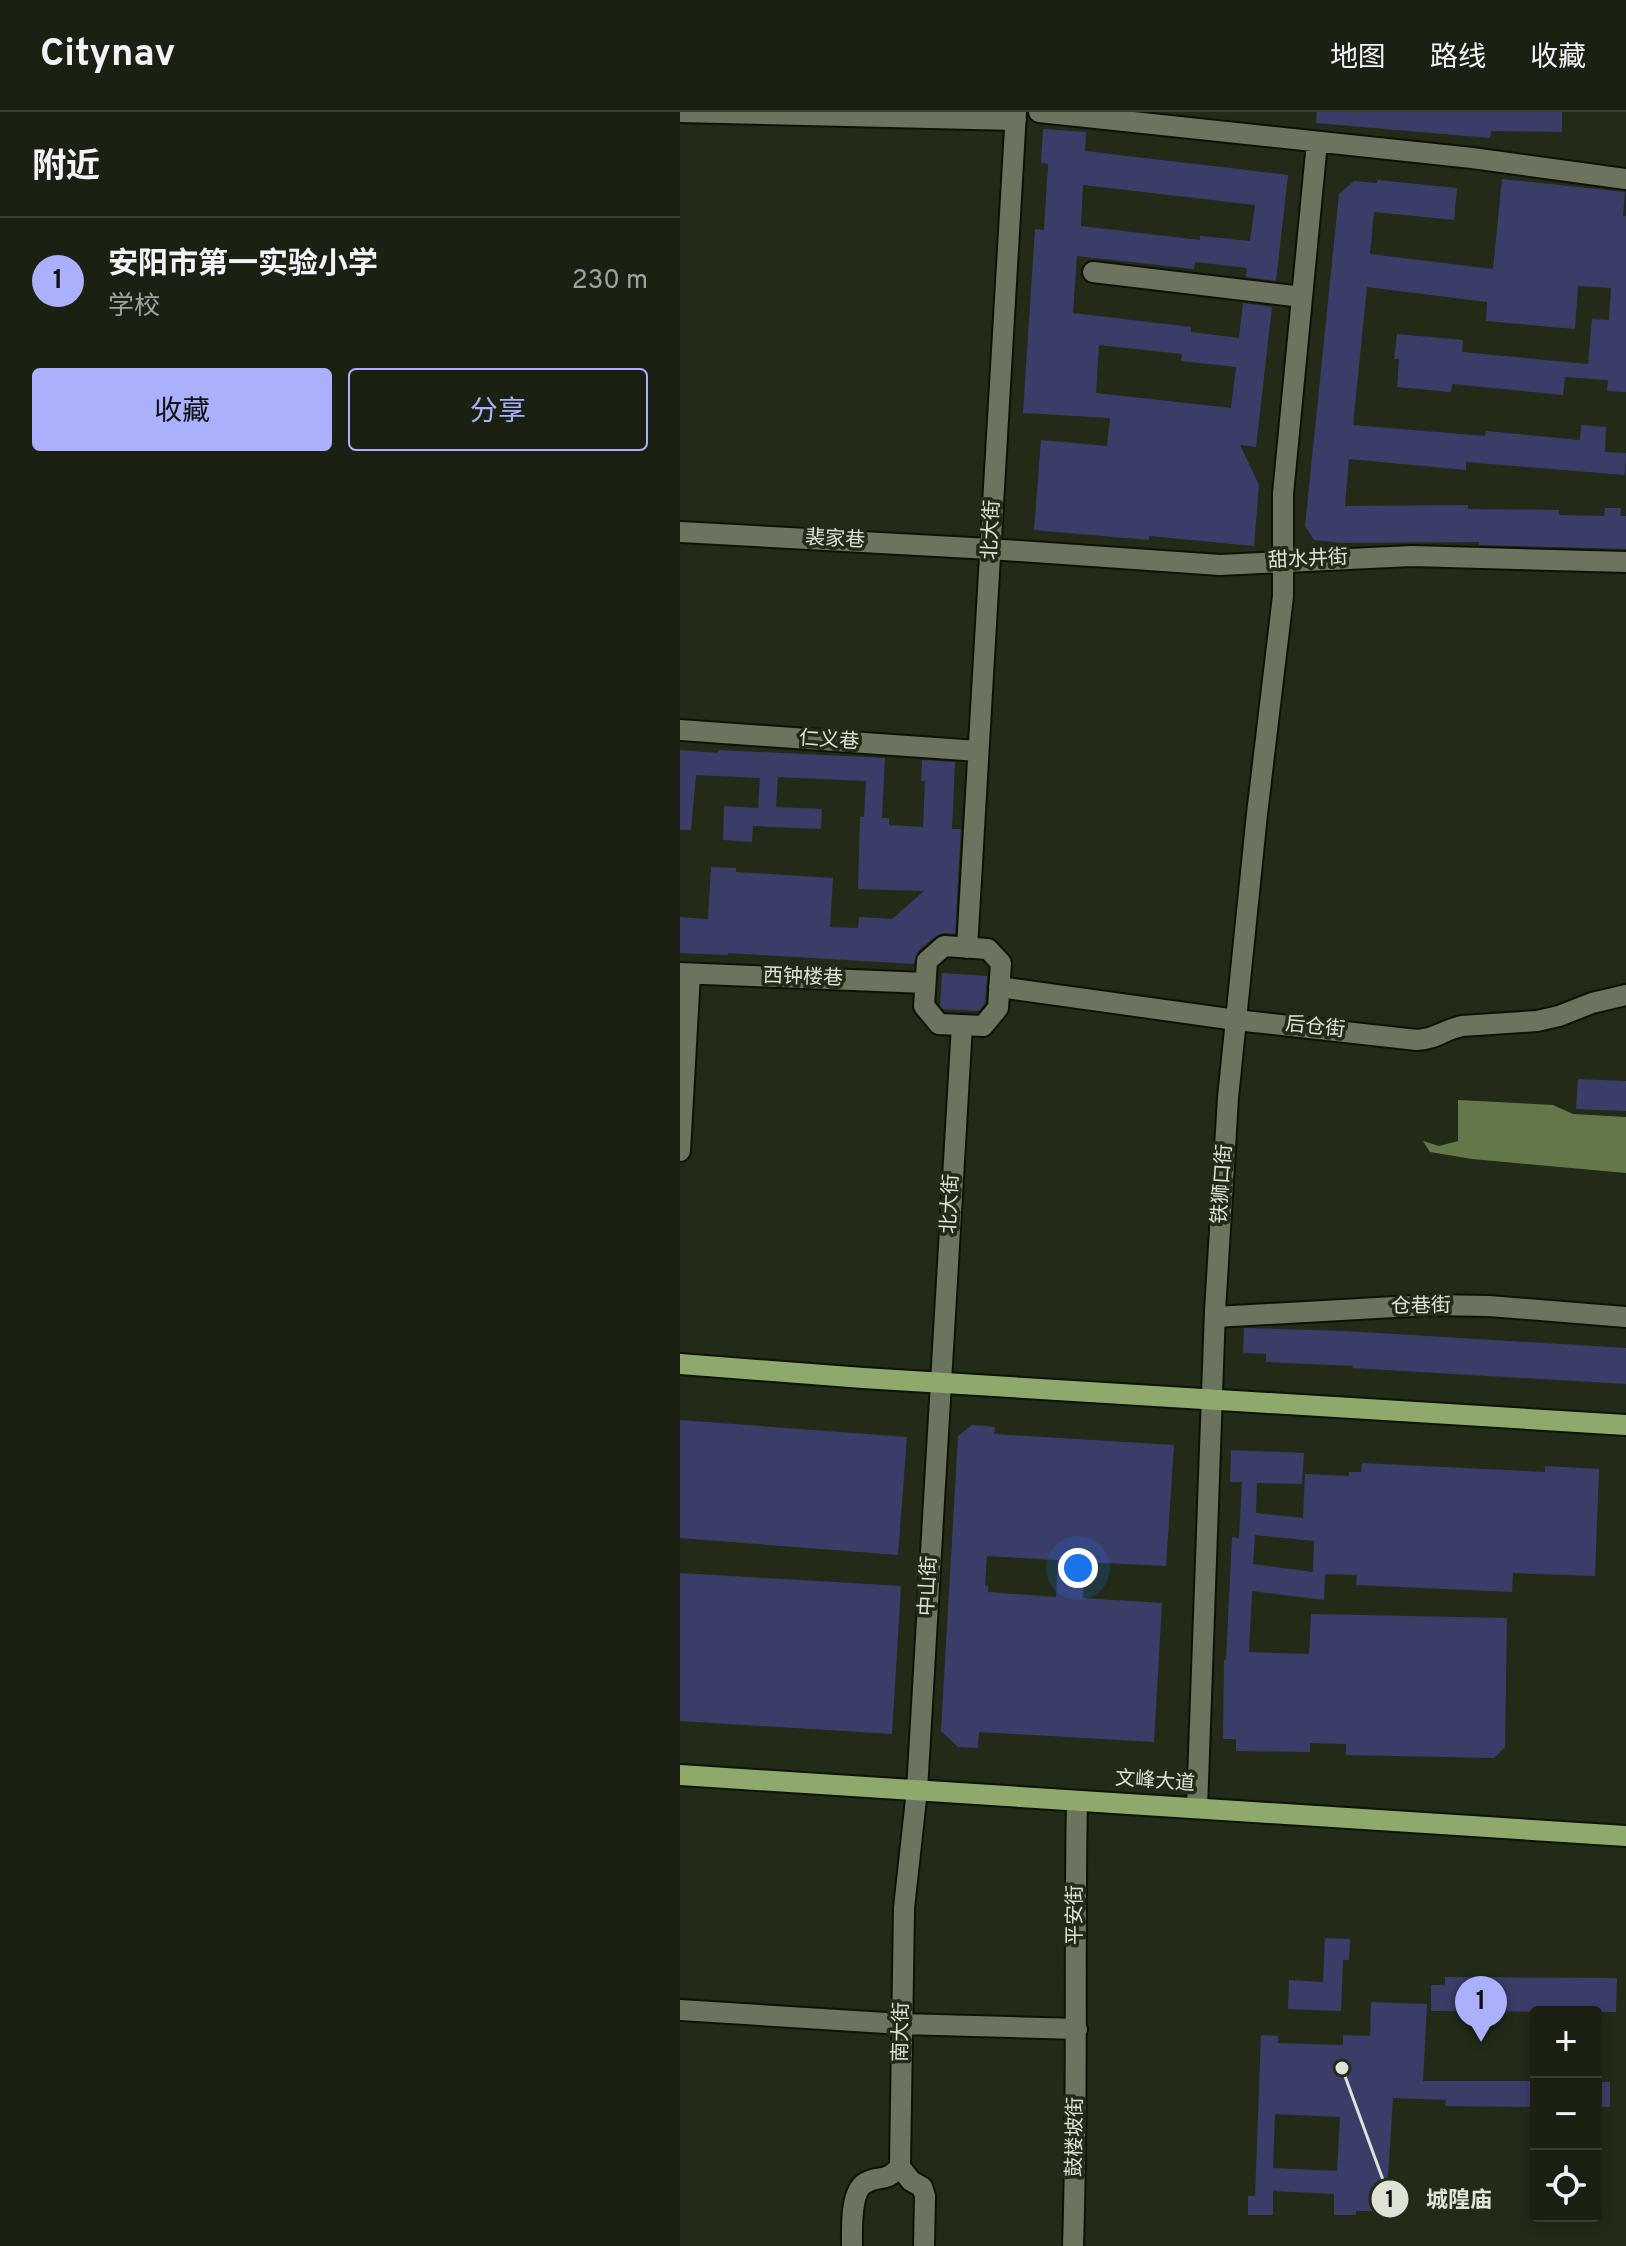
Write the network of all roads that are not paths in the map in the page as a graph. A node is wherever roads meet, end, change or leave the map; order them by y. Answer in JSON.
{"nodes":[{"id":1,"x":680,"y":112,"type":"edge"},
{"id":2,"x":1039,"y":112,"type":"edge"},
{"id":3,"x":1016,"y":116,"type":"edge"},
{"id":4,"x":1233,"y":122,"type":"edge"},
{"id":5,"x":1317,"y":142,"type":"junction"},
{"id":6,"x":1626,"y":179,"type":"edge"},
{"id":7,"x":1093,"y":272,"type":"dead end"},
{"id":8,"x":1302,"y":297,"type":"junction"},
{"id":9,"x":680,"y":532,"type":"edge"},
{"id":10,"x":990,"y":549,"type":"junction"},
{"id":11,"x":1284,"y":561,"type":"junction"},
{"id":12,"x":1626,"y":562,"type":"edge"},
{"id":13,"x":680,"y":730,"type":"edge"},
{"id":14,"x":978,"y":751,"type":"junction"},
{"id":15,"x":967,"y":948,"type":"junction"},
{"id":16,"x":685,"y":973,"type":"edge"},
{"id":17,"x":925,"y":983,"type":"junction"},
{"id":18,"x":999,"y":987,"type":"junction"},
{"id":19,"x":1626,"y":995,"type":"edge"},
{"id":20,"x":1236,"y":1020,"type":"junction"},
{"id":21,"x":962,"y":1025,"type":"junction"},
{"id":22,"x":680,"y":1151,"type":"edge"},
{"id":23,"x":1215,"y":1317,"type":"junction"},
{"id":24,"x":1626,"y":1317,"type":"edge"},
{"id":25,"x":680,"y":1364,"type":"edge"},
{"id":26,"x":941,"y":1383,"type":"junction"},
{"id":27,"x":1212,"y":1400,"type":"junction"},
{"id":28,"x":1626,"y":1425,"type":"edge"},
{"id":29,"x":680,"y":1775,"type":"edge"},
{"id":30,"x":917,"y":1790,"type":"junction"},
{"id":31,"x":1077,"y":1801,"type":"junction"},
{"id":32,"x":1197,"y":1808,"type":"junction"},
{"id":33,"x":1626,"y":1836,"type":"edge"},
{"id":34,"x":680,"y":2010,"type":"edge"},
{"id":35,"x":902,"y":2024,"type":"junction"},
{"id":36,"x":1077,"y":2029,"type":"junction"},
{"id":37,"x":900,"y":2167,"type":"junction"},
{"id":38,"x":852,"y":2246,"type":"edge"},
{"id":39,"x":924,"y":2246,"type":"edge"},
{"id":40,"x":1073,"y":2246,"type":"edge"}],
"edges":[{"from":1,"to":3,"type":"street"},
{"from":2,"to":4,"type":"street"},
{"from":3,"to":10,"type":"street","name":"北大街"},
{"from":4,"to":5,"type":"street"},
{"from":5,"to":6,"type":"street"},
{"from":5,"to":8,"type":"street","name":"铁狮口街"},
{"from":7,"to":8,"type":"street"},
{"from":8,"to":11,"type":"street","name":"铁狮口街"},
{"from":9,"to":10,"type":"street","name":"裴家巷"},
{"from":10,"to":11,"type":"street","name":"甜水井街"},
{"from":10,"to":14,"type":"street","name":"北大街"},
{"from":11,"to":12,"type":"street","name":"甜水井街"},
{"from":11,"to":20,"type":"street","name":"铁狮口街"},
{"from":13,"to":14,"type":"street","name":"仁义巷"},
{"from":14,"to":15,"type":"street","name":"北大街"},
{"from":15,"to":17,"type":"street"},
{"from":15,"to":18,"type":"street"},
{"from":16,"to":17,"type":"street","name":"西钟楼巷"},
{"from":16,"to":22,"type":"street"},
{"from":17,"to":21,"type":"street"},
{"from":18,"to":20,"type":"street","name":"后仓街"},
{"from":18,"to":21,"type":"street"},
{"from":19,"to":20,"type":"street","name":"后仓街"},
{"from":20,"to":23,"type":"street","name":"铁狮口街"},
{"from":21,"to":26,"type":"street","name":"北大街"},
{"from":23,"to":24,"type":"street","name":"仓巷街"},
{"from":23,"to":27,"type":"street","name":"铁狮口街"},
{"from":25,"to":26,"type":"main road"},
{"from":26,"to":27,"type":"main road"},
{"from":26,"to":30,"type":"street","name":"中山街"},
{"from":27,"to":28,"type":"main road"},
{"from":27,"to":32,"type":"street","name":"铁狮口街"},
{"from":29,"to":30,"type":"main road","name":"文峰大道"},
{"from":30,"to":31,"type":"main road","name":"文峰大道"},
{"from":30,"to":35,"type":"street","name":"南大街"},
{"from":31,"to":32,"type":"main road","name":"文峰大道"},
{"from":31,"to":36,"type":"street","name":"平安街"},
{"from":32,"to":33,"type":"main road","name":"文峰大道"},
{"from":34,"to":35,"type":"street"},
{"from":35,"to":36,"type":"street"},
{"from":35,"to":37,"type":"street","name":"南大街"},
{"from":36,"to":40,"type":"street","name":"鼓楼坡街"},
{"from":37,"to":38,"type":"street"},
{"from":37,"to":39,"type":"street"}]}
